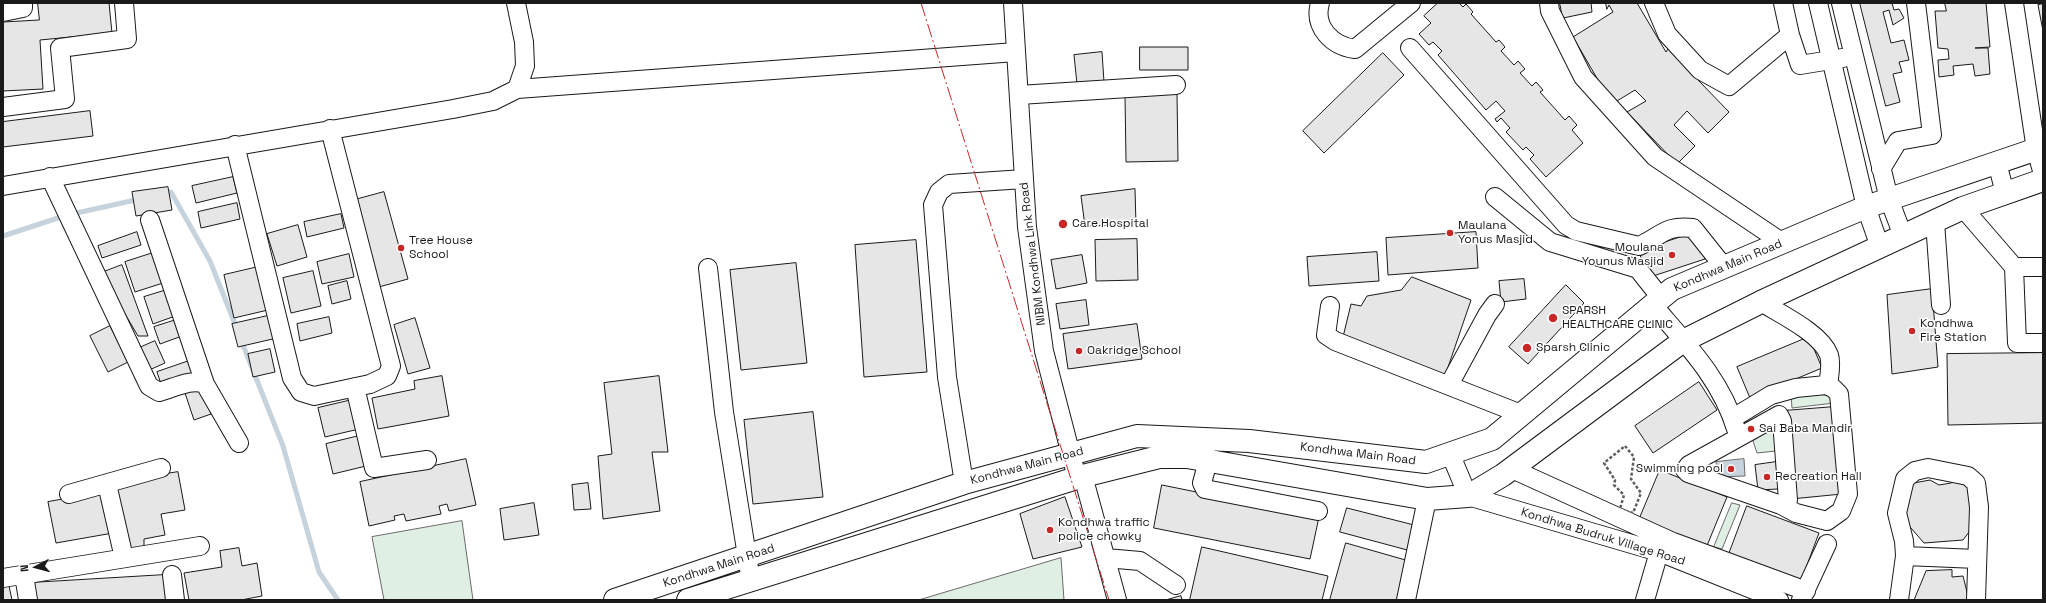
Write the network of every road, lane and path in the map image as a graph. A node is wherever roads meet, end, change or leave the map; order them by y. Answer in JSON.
{"nodes":[{"id":1,"x":23,"y":3,"type":"edge"},
{"id":2,"x":124,"y":3,"type":"edge"},
{"id":3,"x":516,"y":3,"type":"edge"},
{"id":4,"x":1013,"y":3,"type":"edge"},
{"id":5,"x":1320,"y":3,"type":"edge"},
{"id":6,"x":1411,"y":3,"type":"edge"},
{"id":7,"x":1549,"y":3,"type":"edge"},
{"id":8,"x":1654,"y":3,"type":"edge"},
{"id":9,"x":1783,"y":3,"type":"edge"},
{"id":10,"x":1818,"y":3,"type":"edge"},
{"id":11,"x":1841,"y":3,"type":"edge"},
{"id":12,"x":1916,"y":3,"type":"edge"},
{"id":13,"x":2014,"y":3,"type":"edge"},
{"id":14,"x":3,"y":12,"type":"edge"},
{"id":15,"x":1790,"y":35,"type":"junction"},
{"id":16,"x":1410,"y":48,"type":"dead end"},
{"id":17,"x":1016,"y":52,"type":"junction"},
{"id":18,"x":1853,"y":57,"type":"junction"},
{"id":19,"x":1831,"y":60,"type":"junction"},
{"id":20,"x":1176,"y":85,"type":"dead end"},
{"id":21,"x":517,"y":89,"type":"junction"},
{"id":22,"x":1019,"y":95,"type":"junction"},
{"id":23,"x":3,"y":107,"type":"edge"},
{"id":24,"x":330,"y":129,"type":"junction"},
{"id":25,"x":235,"y":145,"type":"junction"},
{"id":26,"x":2039,"y":149,"type":"edge"},
{"id":27,"x":1997,"y":162,"type":"junction"},
{"id":28,"x":1881,"y":169,"type":"junction"},
{"id":29,"x":2043,"y":174,"type":"edge"},
{"id":30,"x":50,"y":177,"type":"junction"},
{"id":31,"x":1024,"y":179,"type":"junction"},
{"id":32,"x":2043,"y":180,"type":"edge"},
{"id":33,"x":3,"y":186,"type":"edge"},
{"id":34,"x":2005,"y":193,"type":"junction"},
{"id":35,"x":1495,"y":197,"type":"dead end"},
{"id":36,"x":1889,"y":199,"type":"junction"},
{"id":37,"x":1866,"y":207,"type":"junction"},
{"id":38,"x":1963,"y":208,"type":"junction"},
{"id":39,"x":150,"y":220,"type":"dead end"},
{"id":40,"x":1935,"y":222,"type":"junction"},
{"id":41,"x":1903,"y":236,"type":"junction"},
{"id":42,"x":1783,"y":243,"type":"junction"},
{"id":43,"x":1880,"y":247,"type":"junction"},
{"id":44,"x":1724,"y":267,"type":"junction"},
{"id":45,"x":2014,"y":267,"type":"junction"},
{"id":46,"x":2043,"y":267,"type":"edge"},
{"id":47,"x":708,"y":268,"type":"dead end"},
{"id":48,"x":1657,"y":302,"type":"junction"},
{"id":49,"x":1761,"y":302,"type":"junction"},
{"id":50,"x":1495,"y":304,"type":"dead end"},
{"id":51,"x":1941,"y":305,"type":"dead end"},
{"id":52,"x":1330,"y":306,"type":"dead end"},
{"id":53,"x":1683,"y":341,"type":"junction"},
{"id":54,"x":2043,"y":343,"type":"edge"},
{"id":55,"x":1401,"y":376,"type":"dead end"},
{"id":56,"x":205,"y":384,"type":"junction"},
{"id":57,"x":1449,"y":386,"type":"junction"},
{"id":58,"x":1828,"y":386,"type":"junction"},
{"id":59,"x":355,"y":387,"type":"junction"},
{"id":60,"x":1516,"y":418,"type":"junction"},
{"id":61,"x":1733,"y":418,"type":"junction"},
{"id":62,"x":1739,"y":437,"type":"junction"},
{"id":63,"x":238,"y":444,"type":"dead end"},
{"id":64,"x":1450,"y":453,"type":"junction"},
{"id":65,"x":1071,"y":454,"type":"junction"},
{"id":66,"x":427,"y":460,"type":"dead end"},
{"id":67,"x":1208,"y":461,"type":"junction"},
{"id":68,"x":161,"y":468,"type":"dead end"},
{"id":69,"x":1512,"y":469,"type":"junction"},
{"id":70,"x":1080,"y":477,"type":"junction"},
{"id":71,"x":964,"y":483,"type":"junction"},
{"id":72,"x":107,"y":484,"type":"junction"},
{"id":73,"x":69,"y":494,"type":"dead end"},
{"id":74,"x":1468,"y":496,"type":"junction"},
{"id":75,"x":1427,"y":499,"type":"junction"},
{"id":76,"x":1780,"y":505,"type":"junction"},
{"id":77,"x":1318,"y":511,"type":"dead end"},
{"id":78,"x":1633,"y":513,"type":"joint"},
{"id":79,"x":1827,"y":544,"type":"dead end"},
{"id":80,"x":200,"y":546,"type":"dead end"},
{"id":81,"x":1658,"y":552,"type":"junction"},
{"id":82,"x":1905,"y":556,"type":"junction"},
{"id":83,"x":746,"y":557,"type":"junction"},
{"id":84,"x":124,"y":558,"type":"junction"},
{"id":85,"x":1106,"y":558,"type":"junction"},
{"id":86,"x":1977,"y":559,"type":"junction"},
{"id":87,"x":24,"y":575,"type":"junction"},
{"id":88,"x":172,"y":575,"type":"dead end"},
{"id":89,"x":3,"y":578,"type":"edge"},
{"id":90,"x":750,"y":580,"type":"junction"},
{"id":91,"x":1176,"y":585,"type":"dead end"},
{"id":92,"x":1803,"y":596,"type":"edge"},
{"id":93,"x":28,"y":600,"type":"edge"},
{"id":94,"x":175,"y":600,"type":"edge"},
{"id":95,"x":615,"y":600,"type":"edge"},
{"id":96,"x":688,"y":600,"type":"edge"},
{"id":97,"x":1117,"y":600,"type":"edge"},
{"id":98,"x":1406,"y":600,"type":"edge"},
{"id":99,"x":1645,"y":600,"type":"edge"},
{"id":100,"x":1779,"y":600,"type":"edge"},
{"id":101,"x":1899,"y":600,"type":"edge"},
{"id":102,"x":1976,"y":600,"type":"edge"}],
"edges":[{"from":1,"to":14,"type":"street"},
{"from":2,"to":23,"type":"street"},
{"from":3,"to":21,"type":"street"},
{"from":4,"to":17,"type":"street","name":"NIBM Kondhwa Link Road"},
{"from":5,"to":6,"type":"street"},
{"from":7,"to":42,"type":"street"},
{"from":8,"to":15,"type":"street"},
{"from":9,"to":15,"type":"street"},
{"from":10,"to":19,"type":"street"},
{"from":11,"to":18,"type":"street"},
{"from":12,"to":28,"type":"street"},
{"from":13,"to":26,"type":"street"},
{"from":15,"to":19,"type":"street"},
{"from":16,"to":44,"type":"street"},
{"from":17,"to":21,"type":"street"},
{"from":17,"to":22,"type":"street","name":"NIBM Kondhwa Link Road"},
{"from":18,"to":19,"type":"street"},
{"from":18,"to":28,"type":"street"},
{"from":19,"to":37,"type":"street"},
{"from":20,"to":22,"type":"street"},
{"from":21,"to":24,"type":"street"},
{"from":22,"to":31,"type":"street","name":"NIBM Kondhwa Link Road"},
{"from":24,"to":25,"type":"street"},
{"from":24,"to":59,"type":"street"},
{"from":25,"to":30,"type":"street"},
{"from":25,"to":59,"type":"street"},
{"from":26,"to":27,"type":"main road","name":"Kondhwa Main Road"},
{"from":26,"to":29,"type":"street"},
{"from":27,"to":34,"type":"street"},
{"from":27,"to":36,"type":"main road","name":"Kondhwa Main Road"},
{"from":28,"to":36,"type":"street"},
{"from":30,"to":33,"type":"street"},
{"from":30,"to":56,"type":"street"},
{"from":31,"to":65,"type":"street","name":"NIBM Kondhwa Link Road"},
{"from":31,"to":71,"type":"street"},
{"from":32,"to":34,"type":"main road","name":"Kondhwa Main Road"},
{"from":34,"to":38,"type":"main road","name":"Kondhwa Main Road"},
{"from":35,"to":48,"type":"street"},
{"from":36,"to":37,"type":"main road","name":"Kondhwa Main Road"},
{"from":36,"to":41,"type":"street"},
{"from":37,"to":42,"type":"main road","name":"Kondhwa Main Road"},
{"from":37,"to":43,"type":"street"},
{"from":38,"to":40,"type":"main road","name":"Kondhwa Main Road"},
{"from":38,"to":45,"type":"street"},
{"from":39,"to":56,"type":"street"},
{"from":40,"to":41,"type":"main road","name":"Kondhwa Main Road"},
{"from":40,"to":51,"type":"street"},
{"from":41,"to":43,"type":"main road","name":"Kondhwa Main Road"},
{"from":42,"to":44,"type":"main road","name":"Kondhwa Main Road"},
{"from":43,"to":49,"type":"main road","name":"Kondhwa Main Road"},
{"from":44,"to":48,"type":"main road","name":"Kondhwa Main Road"},
{"from":45,"to":46,"type":"street"},
{"from":45,"to":54,"type":"street"},
{"from":47,"to":83,"type":"street"},
{"from":48,"to":53,"type":"street"},
{"from":48,"to":60,"type":"main road","name":"Kondhwa Main Road"},
{"from":49,"to":53,"type":"main road","name":"Kondhwa Main Road"},
{"from":49,"to":58,"type":"street"},
{"from":50,"to":57,"type":"street"},
{"from":52,"to":57,"type":"street"},
{"from":53,"to":61,"type":"street"},
{"from":53,"to":69,"type":"main road","name":"Kondhwa Main Road"},
{"from":55,"to":60,"type":"street"},
{"from":56,"to":63,"type":"street"},
{"from":57,"to":60,"type":"street"},
{"from":58,"to":61,"type":"street"},
{"from":58,"to":76,"type":"street"},
{"from":59,"to":66,"type":"street"},
{"from":60,"to":64,"type":"main road","name":"Kondhwa Main Road"},
{"from":61,"to":62,"type":"street"},
{"from":62,"to":76,"type":"street"},
{"from":62,"to":76,"type":"street"},
{"from":64,"to":65,"type":"main road","name":"Kondhwa Main Road"},
{"from":64,"to":74,"type":"street"},
{"from":65,"to":70,"type":"street","name":"NIBM Kondhwa Link Road"},
{"from":65,"to":71,"type":"main road","name":"Kondhwa Main Road"},
{"from":67,"to":70,"type":"main road","name":"Kondhwa Main Road"},
{"from":67,"to":75,"type":"main road","name":"Kondhwa Main Road"},
{"from":67,"to":77,"type":"street"},
{"from":68,"to":72,"type":"street"},
{"from":69,"to":74,"type":"main road","name":"Kondhwa Main Road"},
{"from":69,"to":92,"type":"street"},
{"from":70,"to":85,"type":"street","name":"NIBM Kondhwa Link Road"},
{"from":70,"to":90,"type":"main road","name":"Kondhwa Main Road"},
{"from":71,"to":83,"type":"main road","name":"Kondhwa Main Road"},
{"from":72,"to":73,"type":"street"},
{"from":72,"to":84,"type":"street"},
{"from":74,"to":75,"type":"main road","name":"Kondhwa Main Road"},
{"from":74,"to":81,"type":"street","name":"Kondhwa Budruk Village Road"},
{"from":75,"to":98,"type":"street"},
{"from":78,"to":78,"type":"path"},
{"from":79,"to":92,"type":"street"},
{"from":80,"to":84,"type":"street"},
{"from":81,"to":99,"type":"street"},
{"from":81,"to":100,"type":"street","name":"Kondhwa Budruk Village Road"},
{"from":82,"to":86,"type":"street"},
{"from":82,"to":86,"type":"street"},
{"from":82,"to":101,"type":"street"},
{"from":83,"to":90,"type":"street"},
{"from":83,"to":95,"type":"main road","name":"Kondhwa Main Road"},
{"from":84,"to":87,"type":"street"},
{"from":85,"to":91,"type":"street"},
{"from":85,"to":97,"type":"street","name":"NIBM Kondhwa Link Road"},
{"from":86,"to":102,"type":"street"},
{"from":87,"to":89,"type":"street"},
{"from":87,"to":93,"type":"street"},
{"from":88,"to":94,"type":"street"},
{"from":90,"to":96,"type":"main road","name":"Kondhwa Main Road"}]}
